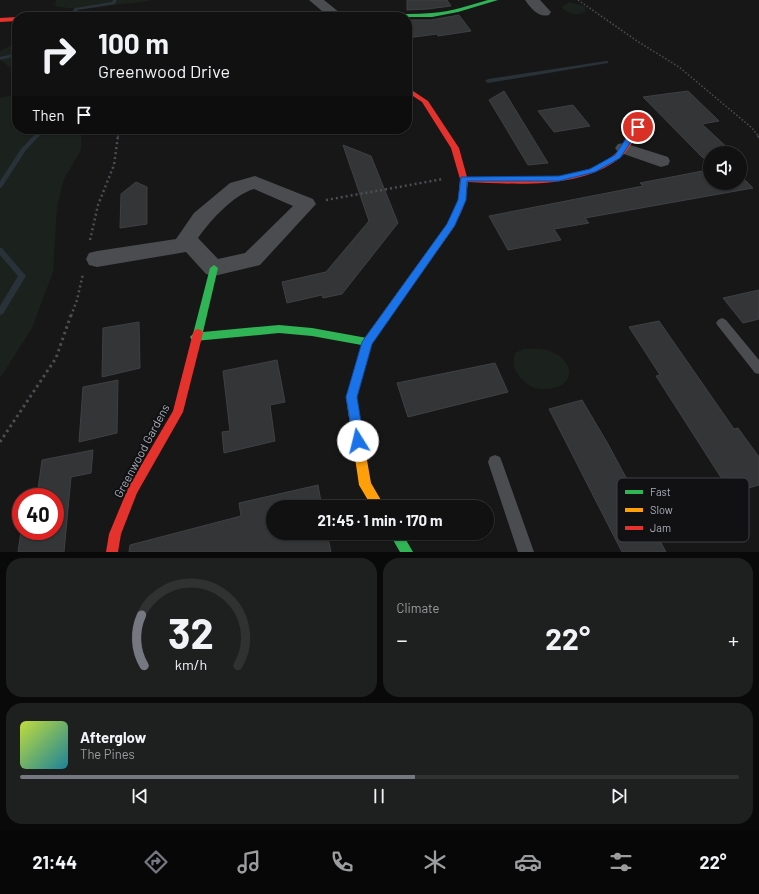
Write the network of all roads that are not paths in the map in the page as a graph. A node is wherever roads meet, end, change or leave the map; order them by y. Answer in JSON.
{"nodes":[{"id":1,"x":316,"y":0,"type":"edge"},
{"id":2,"x":495,"y":0,"type":"edge"},
{"id":3,"x":532,"y":0,"type":"edge"},
{"id":4,"x":331,"y":12,"type":"edge"},
{"id":5,"x":544,"y":12,"type":"dead end"},
{"id":6,"x":412,"y":16,"type":"edge"},
{"id":7,"x":12,"y":19,"type":"edge"},
{"id":8,"x":0,"y":20,"type":"edge"},
{"id":9,"x":412,"y":93,"type":"edge"},
{"id":10,"x":638,"y":127,"type":"dead end"},
{"id":11,"x":624,"y":148,"type":"junction"},
{"id":12,"x":661,"y":161,"type":"dead end"},
{"id":13,"x":463,"y":177,"type":"junction"},
{"id":14,"x":191,"y":244,"type":"junction"},
{"id":15,"x":90,"y":257,"type":"road end"},
{"id":16,"x":214,"y":268,"type":"junction"},
{"id":17,"x":722,"y":323,"type":"dead end"},
{"id":18,"x":195,"y":337,"type":"junction"},
{"id":19,"x":367,"y":342,"type":"junction"},
{"id":20,"x":759,"y":369,"type":"edge"},
{"id":21,"x":494,"y":462,"type":"dead end"},
{"id":22,"x":375,"y":500,"type":"edge"},
{"id":23,"x":400,"y":540,"type":"edge"},
{"id":24,"x":112,"y":552,"type":"edge"},
{"id":25,"x":408,"y":552,"type":"edge"},
{"id":26,"x":526,"y":552,"type":"edge"}],
"edges":[{"from":1,"to":4,"type":"street"},
{"from":2,"to":6,"type":"street"},
{"from":3,"to":5,"type":"street"},
{"from":7,"to":8,"type":"street"},
{"from":9,"to":13,"type":"street"},
{"from":10,"to":11,"type":"street"},
{"from":11,"to":12,"type":"street"},
{"from":11,"to":13,"type":"street"},
{"from":13,"to":19,"type":"street"},
{"from":14,"to":15,"type":"street"},
{"from":14,"to":16,"type":"street"},
{"from":14,"to":16,"type":"street"},
{"from":16,"to":18,"type":"street","name":"Greenwood Gardens"},
{"from":17,"to":20,"type":"lane"},
{"from":18,"to":19,"type":"street"},
{"from":18,"to":24,"type":"street","name":"Greenwood Gardens"},
{"from":19,"to":22,"type":"street"},
{"from":21,"to":26,"type":"lane"},
{"from":23,"to":25,"type":"street"}]}
